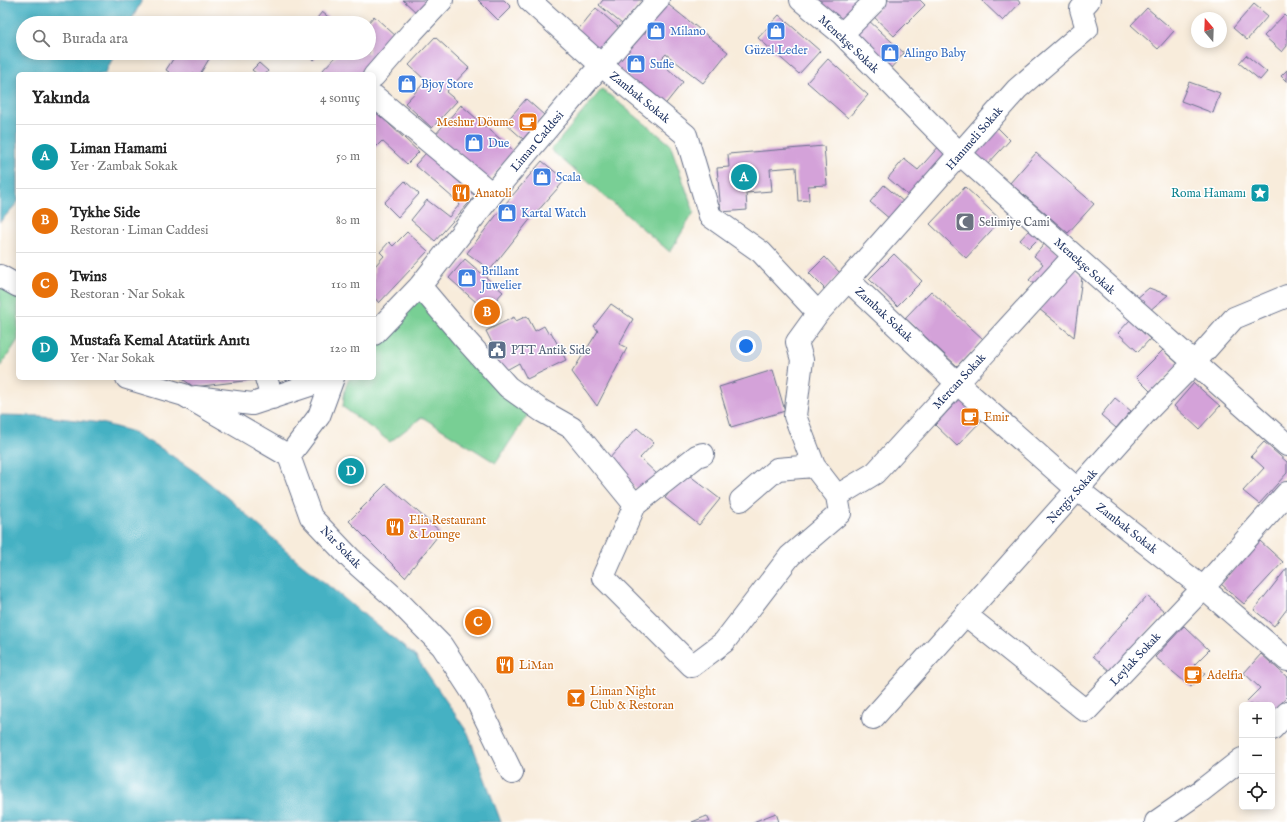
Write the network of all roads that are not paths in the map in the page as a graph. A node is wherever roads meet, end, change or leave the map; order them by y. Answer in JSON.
{"nodes":[{"id":1,"x":442,"y":0,"type":"edge"},
{"id":2,"x":529,"y":0,"type":"edge"},
{"id":3,"x":658,"y":0,"type":"edge"},
{"id":4,"x":801,"y":0,"type":"edge"},
{"id":5,"x":876,"y":0,"type":"edge"},
{"id":6,"x":1089,"y":0,"type":"edge"},
{"id":7,"x":842,"y":34,"type":"junction"},
{"id":8,"x":601,"y":65,"type":"junction"},
{"id":9,"x":376,"y":74,"type":"edge"},
{"id":10,"x":376,"y":98,"type":"edge"},
{"id":11,"x":960,"y":154,"type":"junction"},
{"id":12,"x":492,"y":194,"type":"junction"},
{"id":13,"x":1074,"y":256,"type":"junction"},
{"id":14,"x":0,"y":276,"type":"edge"},
{"id":15,"x":848,"y":280,"type":"junction"},
{"id":16,"x":16,"y":285,"type":"edge"},
{"id":17,"x":420,"y":286,"type":"junction"},
{"id":18,"x":1287,"y":296,"type":"edge"},
{"id":19,"x":818,"y":313,"type":"junction"},
{"id":20,"x":376,"y":332,"type":"edge"},
{"id":21,"x":1194,"y":363,"type":"junction"},
{"id":22,"x":134,"y":380,"type":"edge"},
{"id":23,"x":319,"y":380,"type":"edge"},
{"id":24,"x":331,"y":380,"type":"edge"},
{"id":25,"x":957,"y":383,"type":"junction"},
{"id":26,"x":269,"y":388,"type":"edge"},
{"id":27,"x":184,"y":395,"type":"junction"},
{"id":28,"x":1287,"y":445,"type":"edge"},
{"id":29,"x":703,"y":454,"type":"dead end"},
{"id":30,"x":289,"y":456,"type":"junction"},
{"id":31,"x":814,"y":466,"type":"junction"},
{"id":32,"x":1078,"y":490,"type":"junction"},
{"id":33,"x":1287,"y":493,"type":"edge"},
{"id":34,"x":837,"y":496,"type":"junction"},
{"id":35,"x":741,"y":500,"type":"dead end"},
{"id":36,"x":635,"y":505,"type":"junction"},
{"id":37,"x":1203,"y":588,"type":"junction"},
{"id":38,"x":966,"y":615,"type":"junction"},
{"id":39,"x":1287,"y":660,"type":"edge"},
{"id":40,"x":1287,"y":713,"type":"edge"},
{"id":41,"x":873,"y":718,"type":"dead end"},
{"id":42,"x":1275,"y":725,"type":"edge"},
{"id":43,"x":1239,"y":761,"type":"edge"},
{"id":44,"x":512,"y":773,"type":"dead end"},
{"id":45,"x":1156,"y":822,"type":"edge"}],
"edges":[{"from":1,"to":9,"type":"street"},
{"from":2,"to":8,"type":"street","name":"Zambak Sokak"},
{"from":3,"to":8,"type":"street","name":"Liman Caddesi"},
{"from":4,"to":7,"type":"street","name":"Menekşe Sokak"},
{"from":5,"to":7,"type":"street"},
{"from":6,"to":11,"type":"street","name":"Hanımeli Sokak"},
{"from":7,"to":11,"type":"street","name":"Menekşe Sokak"},
{"from":8,"to":12,"type":"street","name":"Liman Caddesi"},
{"from":8,"to":19,"type":"street","name":"Zambak Sokak"},
{"from":10,"to":12,"type":"street"},
{"from":11,"to":13,"type":"street","name":"Menekşe Sokak"},
{"from":11,"to":15,"type":"street","name":"Hanımeli Sokak"},
{"from":12,"to":17,"type":"street","name":"Liman Caddesi"},
{"from":13,"to":21,"type":"street","name":"Menekşe Sokak"},
{"from":13,"to":25,"type":"street","name":"Mercan Sokak"},
{"from":14,"to":16,"type":"street"},
{"from":15,"to":19,"type":"street","name":"Zambak Sokak"},
{"from":15,"to":25,"type":"street","name":"Zambak Sokak"},
{"from":17,"to":20,"type":"street","name":"Liman Caddesi"},
{"from":17,"to":36,"type":"street"},
{"from":18,"to":21,"type":"street","name":"Nergiz Sokak"},
{"from":19,"to":31,"type":"street"},
{"from":21,"to":28,"type":"street","name":"Menekşe Sokak"},
{"from":21,"to":32,"type":"street","name":"Nergiz Sokak"},
{"from":22,"to":27,"type":"street"},
{"from":23,"to":26,"type":"street"},
{"from":24,"to":30,"type":"street"},
{"from":25,"to":32,"type":"street","name":"Zambak Sokak"},
{"from":25,"to":34,"type":"street","name":"Mercan Sokak"},
{"from":26,"to":27,"type":"street"},
{"from":27,"to":30,"type":"street"},
{"from":29,"to":36,"type":"street"},
{"from":30,"to":44,"type":"street","name":"Nar Sokak"},
{"from":31,"to":34,"type":"street"},
{"from":31,"to":35,"type":"street"},
{"from":32,"to":37,"type":"street","name":"Zambak Sokak"},
{"from":32,"to":38,"type":"street","name":"Nergiz Sokak"},
{"from":33,"to":37,"type":"street","name":"Leylak Sokak"},
{"from":34,"to":36,"type":"street"},
{"from":37,"to":38,"type":"street","name":"Leylak Sokak"},
{"from":37,"to":39,"type":"street","name":"Zambak Sokak"},
{"from":38,"to":41,"type":"street","name":"Nergiz Sokak"},
{"from":40,"to":42,"type":"street"},
{"from":43,"to":45,"type":"street"}]}
